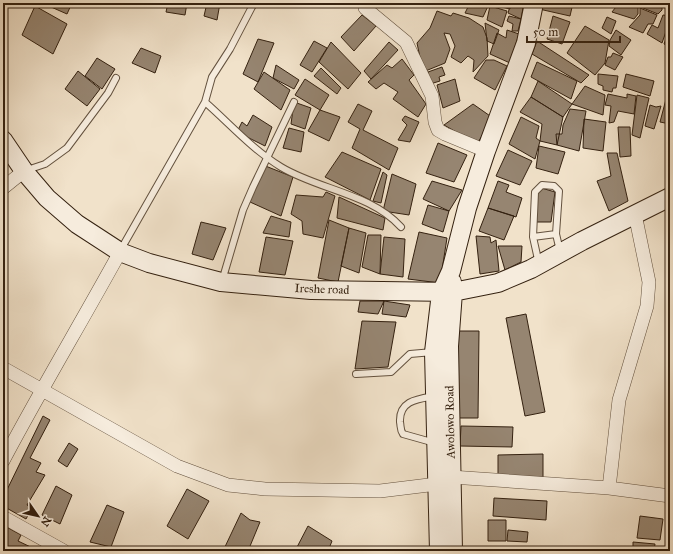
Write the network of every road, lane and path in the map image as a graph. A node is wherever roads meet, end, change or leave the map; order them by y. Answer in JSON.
{"nodes":[{"id":1,"x":254,"y":3,"type":"edge"},
{"id":2,"x":534,"y":3,"type":"edge"},
{"id":3,"x":365,"y":8,"type":"dead end"},
{"id":4,"x":116,"y":78,"type":"dead end"},
{"id":5,"x":205,"y":102,"type":"junction"},
{"id":6,"x":294,"y":102,"type":"dead end"},
{"id":7,"x":3,"y":140,"type":"edge"},
{"id":8,"x":486,"y":151,"type":"junction"},
{"id":9,"x":267,"y":157,"type":"junction"},
{"id":10,"x":24,"y":171,"type":"junction"},
{"id":11,"x":3,"y":188,"type":"edge"},
{"id":12,"x":670,"y":197,"type":"edge"},
{"id":13,"x":635,"y":214,"type":"junction"},
{"id":14,"x":401,"y":226,"type":"dead end"},
{"id":15,"x":556,"y":234,"type":"junction"},
{"id":16,"x":533,"y":236,"type":"junction"},
{"id":17,"x":120,"y":252,"type":"junction"},
{"id":18,"x":560,"y":253,"type":"junction"},
{"id":19,"x":539,"y":265,"type":"junction"},
{"id":20,"x":221,"y":282,"type":"junction"},
{"id":21,"x":447,"y":292,"type":"junction"},
{"id":22,"x":434,"y":352,"type":"junction"},
{"id":23,"x":3,"y":368,"type":"edge"},
{"id":24,"x":356,"y":374,"type":"dead end"},
{"id":25,"x":41,"y":389,"type":"junction"},
{"id":26,"x":435,"y":395,"type":"junction"},
{"id":27,"x":436,"y":444,"type":"junction"},
{"id":28,"x":3,"y":461,"type":"edge"},
{"id":29,"x":444,"y":480,"type":"junction"},
{"id":30,"x":609,"y":488,"type":"junction"},
{"id":31,"x":670,"y":496,"type":"edge"},
{"id":32,"x":3,"y":517,"type":"edge"},
{"id":33,"x":64,"y":551,"type":"edge"},
{"id":34,"x":439,"y":551,"type":"edge"},
{"id":35,"x":453,"y":551,"type":"edge"}],
"edges":[{"from":1,"to":5,"type":"lane"},
{"from":2,"to":8,"type":"main road"},
{"from":3,"to":8,"type":"street"},
{"from":4,"to":10,"type":"lane"},
{"from":5,"to":9,"type":"lane"},
{"from":5,"to":17,"type":"lane"},
{"from":6,"to":9,"type":"lane"},
{"from":7,"to":10,"type":"main road","name":"Ireshe road"},
{"from":8,"to":21,"type":"main road"},
{"from":9,"to":14,"type":"lane"},
{"from":9,"to":20,"type":"lane"},
{"from":10,"to":11,"type":"street"},
{"from":10,"to":17,"type":"main road","name":"Ireshe road"},
{"from":12,"to":13,"type":"main road","name":"Ireshe road"},
{"from":13,"to":18,"type":"main road","name":"Ireshe road"},
{"from":13,"to":30,"type":"street"},
{"from":15,"to":16,"type":"lane"},
{"from":15,"to":16,"type":"lane"},
{"from":15,"to":18,"type":"lane"},
{"from":16,"to":19,"type":"lane"},
{"from":17,"to":20,"type":"main road","name":"Ireshe road"},
{"from":17,"to":25,"type":"street"},
{"from":18,"to":19,"type":"main road","name":"Ireshe road"},
{"from":19,"to":21,"type":"main road","name":"Ireshe road"},
{"from":20,"to":21,"type":"main road","name":"Ireshe road"},
{"from":21,"to":22,"type":"main road","name":"Awolowo Road"},
{"from":21,"to":29,"type":"main road","name":"Awolowo Road"},
{"from":22,"to":24,"type":"lane"},
{"from":22,"to":26,"type":"main road","name":"Awolowo Road"},
{"from":23,"to":25,"type":"street"},
{"from":25,"to":28,"type":"street"},
{"from":25,"to":29,"type":"street"},
{"from":26,"to":27,"type":"main road","name":"Awolowo Road"},
{"from":26,"to":27,"type":"lane"},
{"from":27,"to":29,"type":"main road","name":"Awolowo Road"},
{"from":29,"to":30,"type":"street"},
{"from":29,"to":34,"type":"main road","name":"Awolowo Road"},
{"from":29,"to":35,"type":"main road","name":"Awolowo Road"},
{"from":30,"to":31,"type":"street"},
{"from":32,"to":33,"type":"street"}]}
